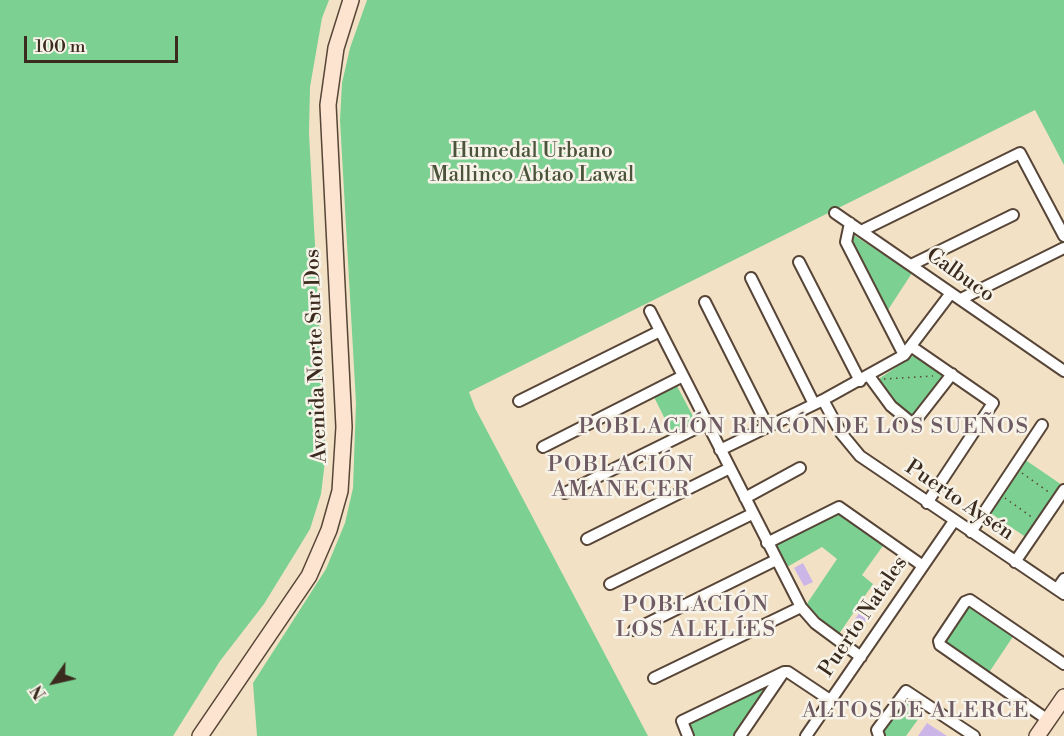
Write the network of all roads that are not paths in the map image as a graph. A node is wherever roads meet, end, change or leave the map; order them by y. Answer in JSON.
{"nodes":[{"id":1,"x":351,"y":0,"type":"edge"},
{"id":2,"x":835,"y":213,"type":"dead end"},
{"id":3,"x":1013,"y":215,"type":"dead end"},
{"id":4,"x":850,"y":223,"type":"junction"},
{"id":5,"x":861,"y":231,"type":"junction"},
{"id":6,"x":1064,"y":237,"type":"edge"},
{"id":7,"x":1064,"y":248,"type":"edge"},
{"id":8,"x":799,"y":262,"type":"dead end"},
{"id":9,"x":911,"y":266,"type":"junction"},
{"id":10,"x":751,"y":278,"type":"dead end"},
{"id":11,"x":956,"y":296,"type":"junction"},
{"id":12,"x":705,"y":302,"type":"dead end"},
{"id":13,"x":650,"y":311,"type":"dead end"},
{"id":14,"x":660,"y":331,"type":"junction"},
{"id":15,"x":912,"y":347,"type":"junction"},
{"id":16,"x":904,"y":355,"type":"junction"},
{"id":17,"x":1064,"y":371,"type":"edge"},
{"id":18,"x":952,"y":374,"type":"junction"},
{"id":19,"x":683,"y":376,"type":"junction"},
{"id":20,"x":867,"y":379,"type":"junction"},
{"id":21,"x":519,"y":401,"type":"dead end"},
{"id":22,"x":819,"y":402,"type":"junction"},
{"id":23,"x":707,"y":423,"type":"junction"},
{"id":24,"x":1042,"y":425,"type":"dead end"},
{"id":25,"x":768,"y":427,"type":"junction"},
{"id":26,"x":543,"y":447,"type":"dead end"},
{"id":27,"x":720,"y":450,"type":"junction"},
{"id":28,"x":730,"y":468,"type":"junction"},
{"id":29,"x":800,"y":468,"type":"dead end"},
{"id":30,"x":565,"y":493,"type":"dead end"},
{"id":31,"x":1061,"y":494,"type":"edge"},
{"id":32,"x":745,"y":498,"type":"junction"},
{"id":33,"x":927,"y":503,"type":"junction"},
{"id":34,"x":753,"y":514,"type":"junction"},
{"id":35,"x":954,"y":521,"type":"junction"},
{"id":36,"x":970,"y":532,"type":"junction"},
{"id":37,"x":587,"y":539,"type":"dead end"},
{"id":38,"x":767,"y":543,"type":"junction"},
{"id":39,"x":776,"y":560,"type":"junction"},
{"id":40,"x":1015,"y":562,"type":"junction"},
{"id":41,"x":923,"y":566,"type":"junction"},
{"id":42,"x":1064,"y":579,"type":"edge"},
{"id":43,"x":610,"y":584,"type":"dead end"},
{"id":44,"x":1060,"y":591,"type":"edge"},
{"id":45,"x":801,"y":607,"type":"junction"},
{"id":46,"x":634,"y":630,"type":"dead end"},
{"id":47,"x":861,"y":657,"type":"junction"},
{"id":48,"x":1064,"y":664,"type":"edge"},
{"id":49,"x":784,"y":672,"type":"junction"},
{"id":50,"x":654,"y":678,"type":"dead end"},
{"id":51,"x":237,"y":685,"type":"junction"},
{"id":52,"x":1064,"y":697,"type":"edge"},
{"id":53,"x":831,"y":700,"type":"junction"},
{"id":54,"x":1048,"y":720,"type":"junction"},
{"id":55,"x":200,"y":736,"type":"edge"},
{"id":56,"x":212,"y":736,"type":"edge"},
{"id":57,"x":688,"y":736,"type":"edge"},
{"id":58,"x":740,"y":736,"type":"edge"},
{"id":59,"x":806,"y":736,"type":"edge"},
{"id":60,"x":879,"y":736,"type":"edge"},
{"id":61,"x":974,"y":736,"type":"edge"},
{"id":62,"x":1037,"y":736,"type":"edge"}],
"edges":[{"from":1,"to":51,"type":"main road","name":"Avenida Norte Sur Dos"},
{"from":2,"to":4,"type":"street","name":"Calbuco"},
{"from":3,"to":9,"type":"street"},
{"from":4,"to":5,"type":"street","name":"Calbuco"},
{"from":4,"to":16,"type":"street"},
{"from":5,"to":6,"type":"street"},
{"from":5,"to":9,"type":"street","name":"Calbuco"},
{"from":7,"to":11,"type":"street"},
{"from":8,"to":20,"type":"street"},
{"from":9,"to":11,"type":"street","name":"Calbuco"},
{"from":10,"to":22,"type":"street","name":"Puerto Aysén"},
{"from":11,"to":15,"type":"street"},
{"from":11,"to":17,"type":"street","name":"Calbuco"},
{"from":12,"to":25,"type":"street"},
{"from":13,"to":14,"type":"street"},
{"from":14,"to":19,"type":"street"},
{"from":14,"to":21,"type":"street"},
{"from":15,"to":16,"type":"street"},
{"from":15,"to":18,"type":"street"},
{"from":16,"to":20,"type":"street"},
{"from":18,"to":20,"type":"street"},
{"from":18,"to":33,"type":"street"},
{"from":19,"to":23,"type":"street"},
{"from":19,"to":26,"type":"street"},
{"from":20,"to":22,"type":"street"},
{"from":22,"to":25,"type":"street"},
{"from":22,"to":33,"type":"street","name":"Puerto Aysén"},
{"from":23,"to":27,"type":"street"},
{"from":23,"to":30,"type":"street"},
{"from":24,"to":36,"type":"street"},
{"from":25,"to":27,"type":"street"},
{"from":27,"to":28,"type":"street"},
{"from":28,"to":32,"type":"street"},
{"from":28,"to":37,"type":"street"},
{"from":29,"to":32,"type":"street"},
{"from":31,"to":40,"type":"street"},
{"from":32,"to":34,"type":"street"},
{"from":33,"to":35,"type":"street","name":"Puerto Aysén"},
{"from":34,"to":38,"type":"street"},
{"from":34,"to":43,"type":"street"},
{"from":35,"to":36,"type":"street","name":"Puerto Aysén"},
{"from":35,"to":41,"type":"street","name":"Puerto Natales"},
{"from":36,"to":40,"type":"street","name":"Puerto Aysén"},
{"from":38,"to":39,"type":"street"},
{"from":38,"to":41,"type":"street"},
{"from":39,"to":45,"type":"street"},
{"from":39,"to":46,"type":"street"},
{"from":40,"to":44,"type":"street","name":"Puerto Aysén"},
{"from":41,"to":47,"type":"street","name":"Puerto Natales"},
{"from":42,"to":44,"type":"street"},
{"from":45,"to":47,"type":"street"},
{"from":45,"to":50,"type":"street"},
{"from":47,"to":53,"type":"street","name":"Puerto Natales"},
{"from":48,"to":54,"type":"street"},
{"from":49,"to":53,"type":"street"},
{"from":49,"to":57,"type":"street"},
{"from":49,"to":58,"type":"street"},
{"from":51,"to":55,"type":"main road"},
{"from":51,"to":56,"type":"main road"},
{"from":52,"to":54,"type":"main road"},
{"from":53,"to":59,"type":"street","name":"Puerto Natales"},
{"from":54,"to":62,"type":"main road"},
{"from":60,"to":61,"type":"street"}]}
